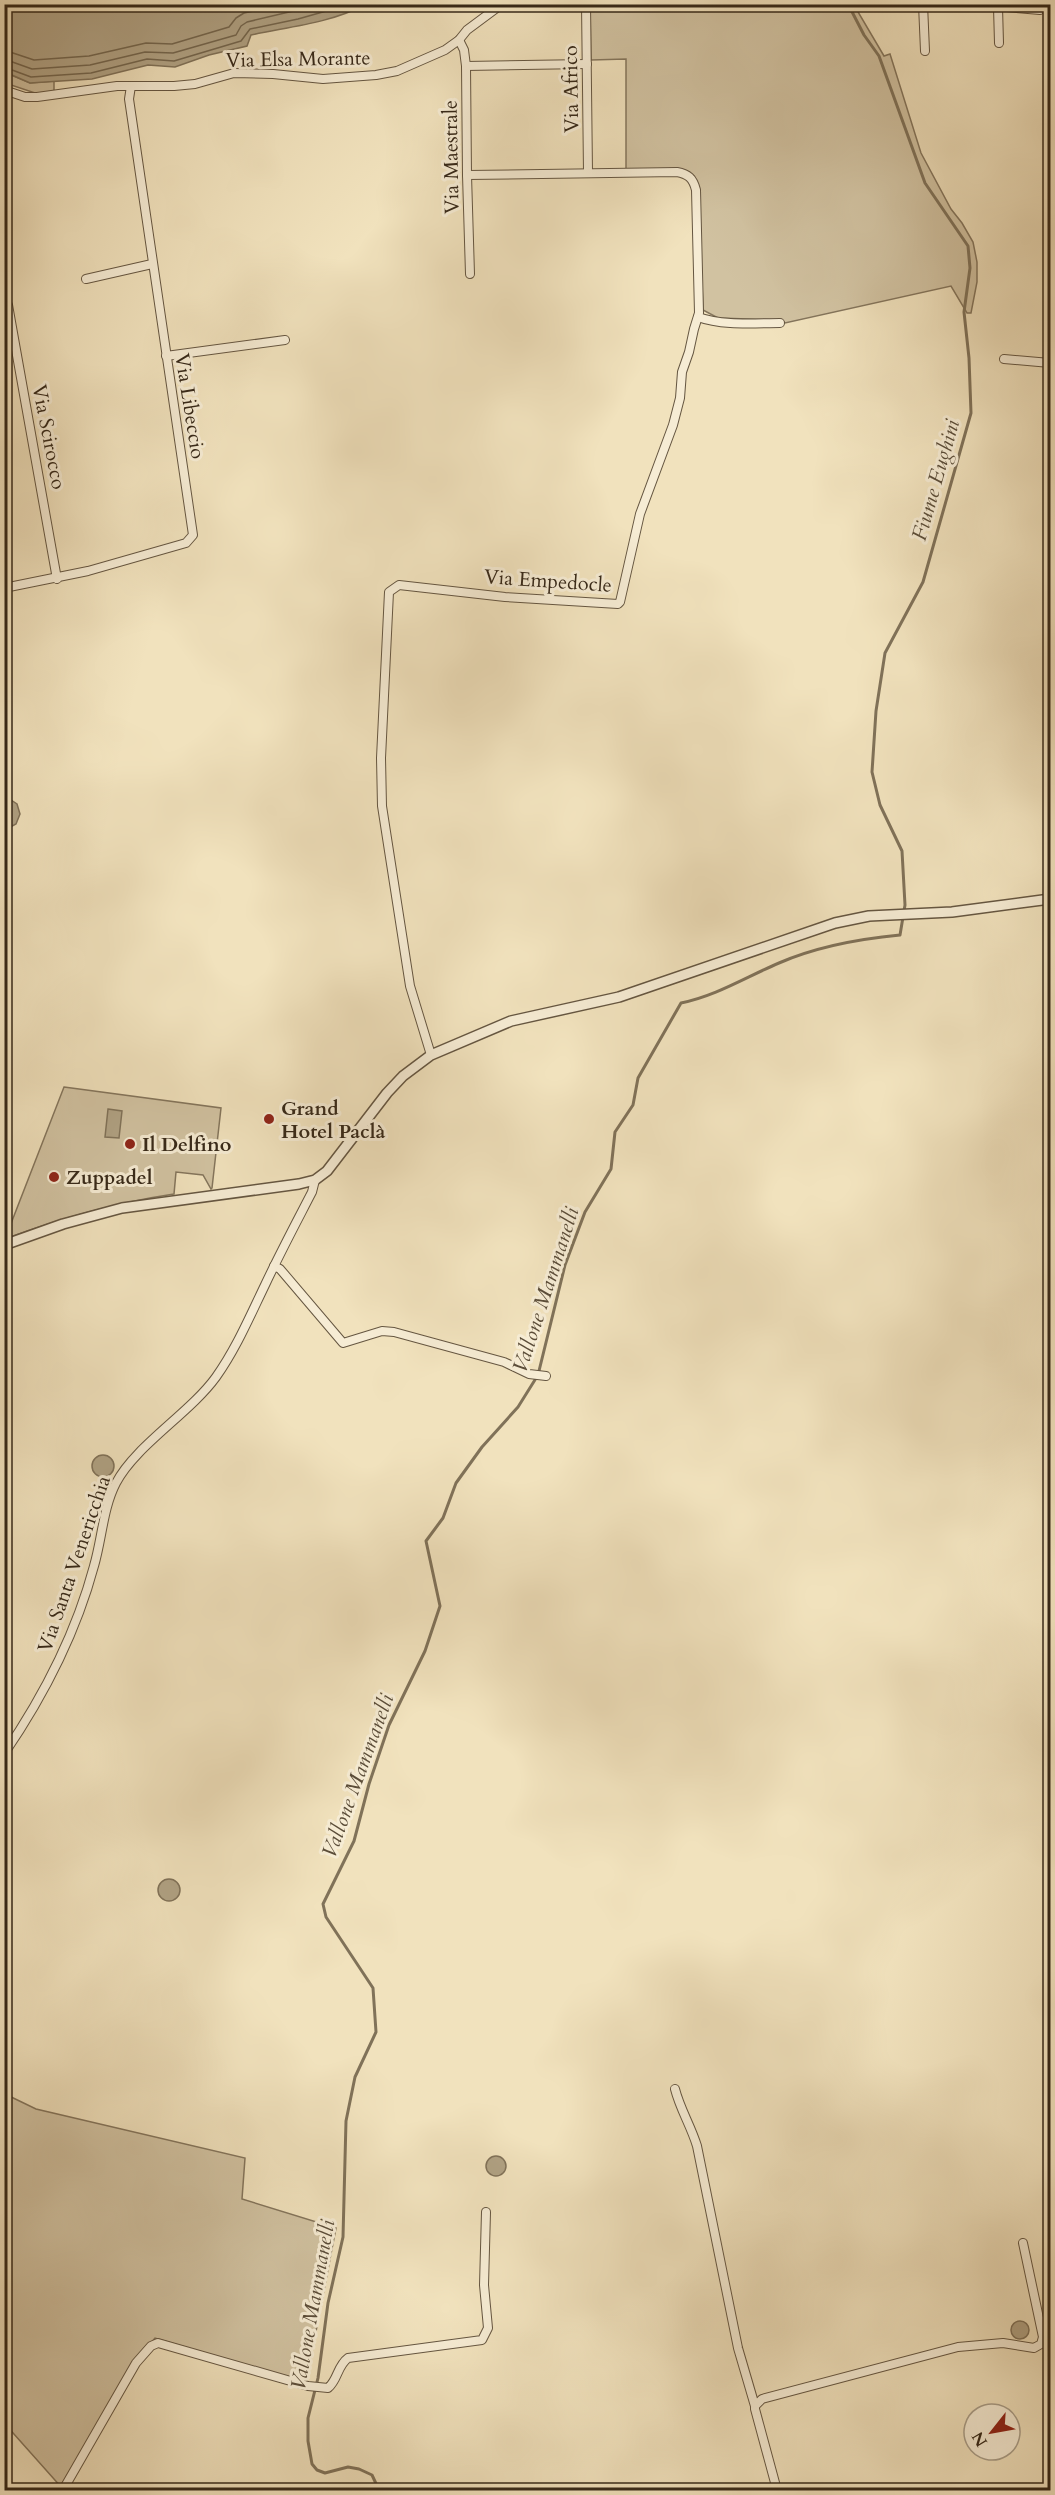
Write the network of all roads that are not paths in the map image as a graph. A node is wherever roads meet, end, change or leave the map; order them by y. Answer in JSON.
{"nodes":[{"id":1,"x":502,"y":4,"type":"edge"},
{"id":2,"x":586,"y":4,"type":"edge"},
{"id":3,"x":923,"y":4,"type":"edge"},
{"id":4,"x":972,"y":4,"type":"edge"},
{"id":5,"x":998,"y":7,"type":"junction"},
{"id":6,"x":1040,"y":10,"type":"dead end"},
{"id":7,"x":459,"y":40,"type":"junction"},
{"id":8,"x":999,"y":43,"type":"dead end"},
{"id":9,"x":925,"y":51,"type":"dead end"},
{"id":10,"x":587,"y":64,"type":"junction"},
{"id":11,"x":466,"y":66,"type":"junction"},
{"id":12,"x":131,"y":86,"type":"junction"},
{"id":13,"x":4,"y":90,"type":"edge"},
{"id":14,"x":588,"y":172,"type":"junction"},
{"id":15,"x":467,"y":175,"type":"junction"},
{"id":16,"x":152,"y":264,"type":"junction"},
{"id":17,"x":471,"y":274,"type":"dead end"},
{"id":18,"x":86,"y":279,"type":"dead end"},
{"id":19,"x":4,"y":306,"type":"edge"},
{"id":20,"x":698,"y":317,"type":"junction"},
{"id":21,"x":780,"y":323,"type":"dead end"},
{"id":22,"x":285,"y":340,"type":"dead end"},
{"id":23,"x":166,"y":356,"type":"junction"},
{"id":24,"x":1004,"y":359,"type":"dead end"},
{"id":25,"x":1050,"y":363,"type":"edge"},
{"id":26,"x":57,"y":579,"type":"junction"},
{"id":27,"x":4,"y":588,"type":"edge"},
{"id":28,"x":1050,"y":899,"type":"edge"},
{"id":29,"x":431,"y":1055,"type":"junction"},
{"id":30,"x":315,"y":1179,"type":"junction"},
{"id":31,"x":4,"y":1245,"type":"edge"},
{"id":32,"x":274,"y":1266,"type":"junction"},
{"id":33,"x":546,"y":1376,"type":"dead end"},
{"id":34,"x":4,"y":1754,"type":"edge"},
{"id":35,"x":675,"y":2089,"type":"dead end"},
{"id":36,"x":486,"y":2212,"type":"dead end"},
{"id":37,"x":1023,"y":2243,"type":"dead end"},
{"id":38,"x":755,"y":2406,"type":"junction"},
{"id":39,"x":63,"y":2490,"type":"edge"},
{"id":40,"x":777,"y":2490,"type":"edge"}],
"edges":[{"from":1,"to":7,"type":"street","name":"Via Elsa Morante"},
{"from":2,"to":10,"type":"street","name":"Via Africo"},
{"from":3,"to":9,"type":"street"},
{"from":4,"to":5,"type":"street"},
{"from":5,"to":6,"type":"street"},
{"from":5,"to":8,"type":"street"},
{"from":7,"to":11,"type":"street","name":"Via Maestrale"},
{"from":7,"to":12,"type":"street","name":"Via Elsa Morante"},
{"from":10,"to":11,"type":"street"},
{"from":10,"to":14,"type":"street","name":"Via Africo"},
{"from":11,"to":15,"type":"street","name":"Via Maestrale"},
{"from":12,"to":13,"type":"street","name":"Via Elsa Morante"},
{"from":12,"to":16,"type":"street","name":"Via Libeccio"},
{"from":14,"to":15,"type":"street","name":"Via Empedocle"},
{"from":14,"to":20,"type":"street","name":"Via Empedocle"},
{"from":15,"to":17,"type":"street","name":"Via Maestrale"},
{"from":16,"to":18,"type":"street"},
{"from":16,"to":23,"type":"street","name":"Via Libeccio"},
{"from":19,"to":26,"type":"street","name":"Via Scirocco"},
{"from":20,"to":21,"type":"street"},
{"from":20,"to":29,"type":"street","name":"Via Empedocle"},
{"from":22,"to":23,"type":"street"},
{"from":23,"to":26,"type":"street","name":"Via Libeccio"},
{"from":24,"to":25,"type":"street"},
{"from":26,"to":27,"type":"street","name":"Via Libeccio"},
{"from":28,"to":29,"type":"street"},
{"from":29,"to":30,"type":"street"},
{"from":30,"to":31,"type":"street"},
{"from":30,"to":32,"type":"street","name":"Via Santa Venericchia"},
{"from":32,"to":33,"type":"street"},
{"from":32,"to":34,"type":"street","name":"Via Santa Venericchia"},
{"from":35,"to":38,"type":"street"},
{"from":36,"to":39,"type":"street"},
{"from":37,"to":38,"type":"street"},
{"from":38,"to":40,"type":"street"}]}
